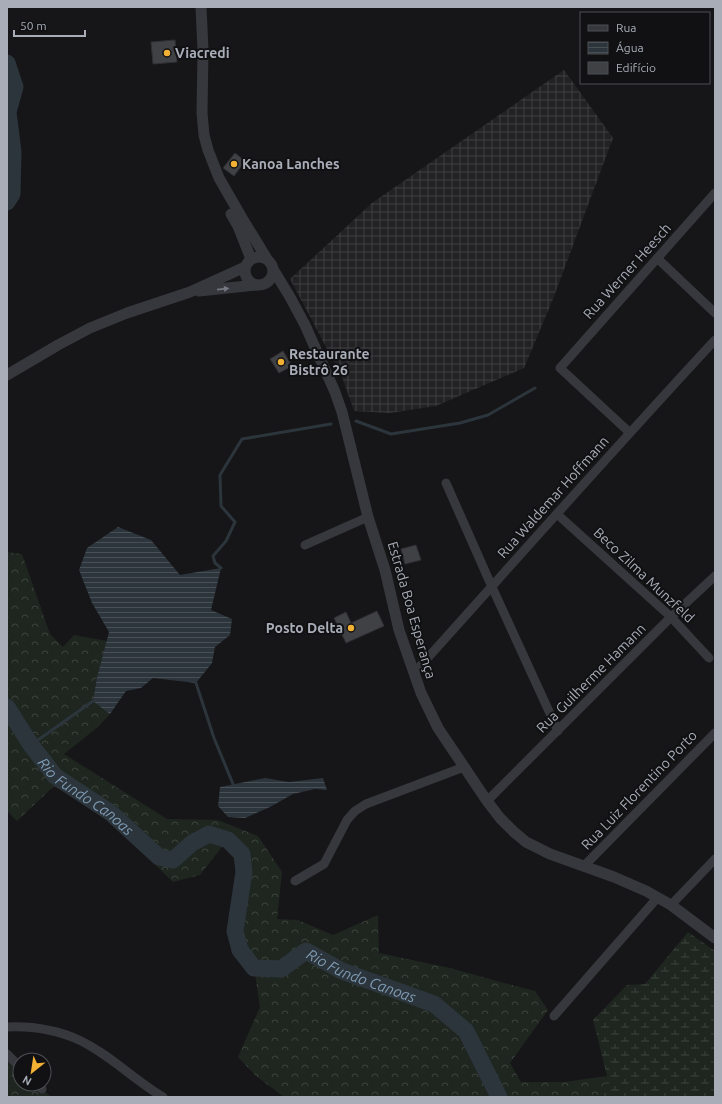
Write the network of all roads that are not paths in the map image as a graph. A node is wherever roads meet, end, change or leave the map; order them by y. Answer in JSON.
{"nodes":[{"id":1,"x":194,"y":7,"type":"edge"},
{"id":2,"x":202,"y":7,"type":"edge"},
{"id":3,"x":715,"y":193,"type":"edge"},
{"id":4,"x":657,"y":258,"type":"junction"},
{"id":5,"x":267,"y":259,"type":"junction"},
{"id":6,"x":248,"y":263,"type":"junction"},
{"id":7,"x":273,"y":269,"type":"junction"},
{"id":8,"x":261,"y":284,"type":"junction"},
{"id":9,"x":190,"y":292,"type":"junction"},
{"id":10,"x":290,"y":297,"type":"junction"},
{"id":11,"x":715,"y":313,"type":"edge"},
{"id":12,"x":715,"y":340,"type":"edge"},
{"id":13,"x":7,"y":375,"type":"edge"},
{"id":14,"x":629,"y":432,"type":"junction"},
{"id":15,"x":446,"y":483,"type":"dead end"},
{"id":16,"x":557,"y":514,"type":"junction"},
{"id":17,"x":368,"y":517,"type":"junction"},
{"id":18,"x":305,"y":545,"type":"dead end"},
{"id":19,"x":715,"y":576,"type":"edge"},
{"id":20,"x":492,"y":587,"type":"junction"},
{"id":21,"x":671,"y":618,"type":"junction"},
{"id":22,"x":709,"y":658,"type":"dead end"},
{"id":23,"x":414,"y":673,"type":"junction"},
{"id":24,"x":558,"y":731,"type":"junction"},
{"id":25,"x":715,"y":732,"type":"edge"},
{"id":26,"x":464,"y":767,"type":"junction"},
{"id":27,"x":487,"y":801,"type":"junction"},
{"id":28,"x":715,"y":859,"type":"edge"},
{"id":29,"x":584,"y":866,"type":"junction"},
{"id":30,"x":295,"y":881,"type":"dead end"},
{"id":31,"x":658,"y":897,"type":"junction"},
{"id":32,"x":671,"y":905,"type":"junction"},
{"id":33,"x":715,"y":938,"type":"edge"},
{"id":34,"x":554,"y":1016,"type":"dead end"},
{"id":35,"x":7,"y":1027,"type":"edge"},
{"id":36,"x":163,"y":1097,"type":"edge"}],
"edges":[{"from":1,"to":6,"type":"street"},
{"from":2,"to":5,"type":"street"},
{"from":3,"to":4,"type":"street","name":"Rua Werner Heesch"},
{"from":4,"to":11,"type":"street"},
{"from":4,"to":14,"type":"street","name":"Rua Werner Heesch"},
{"from":5,"to":6,"type":"street"},
{"from":5,"to":7,"type":"street"},
{"from":6,"to":8,"type":"street"},
{"from":6,"to":9,"type":"street"},
{"from":7,"to":8,"type":"street"},
{"from":7,"to":10,"type":"street","name":"Estrada Boa Esperança"},
{"from":9,"to":8,"type":"street","one_way":true},
{"from":8,"to":10,"type":"street"},
{"from":9,"to":13,"type":"street"},
{"from":10,"to":17,"type":"street","name":"Estrada Boa Esperança"},
{"from":12,"to":14,"type":"street","name":"Rua Waldemar Hoffmann"},
{"from":14,"to":16,"type":"street","name":"Rua Waldemar Hoffmann"},
{"from":15,"to":20,"type":"street"},
{"from":16,"to":20,"type":"street","name":"Rua Waldemar Hoffmann"},
{"from":16,"to":21,"type":"street","name":"Beco Zilma Munzfeld"},
{"from":17,"to":18,"type":"street"},
{"from":17,"to":23,"type":"street","name":"Estrada Boa Esperança"},
{"from":19,"to":21,"type":"street","name":"Rua Guilherme Hamann"},
{"from":20,"to":23,"type":"street","name":"Rua Waldemar Hoffmann"},
{"from":20,"to":24,"type":"street"},
{"from":21,"to":22,"type":"street","name":"Beco Zilma Munzfeld"},
{"from":21,"to":24,"type":"street","name":"Rua Guilherme Hamann"},
{"from":23,"to":26,"type":"street","name":"Estrada Boa Esperança"},
{"from":24,"to":27,"type":"street","name":"Rua Guilherme Hamann"},
{"from":25,"to":29,"type":"street","name":"Rua Luiz Florentino Porto"},
{"from":26,"to":27,"type":"street","name":"Estrada Boa Esperança"},
{"from":26,"to":30,"type":"street"},
{"from":27,"to":29,"type":"street","name":"Estrada Boa Esperança"},
{"from":28,"to":32,"type":"street"},
{"from":29,"to":31,"type":"street","name":"Estrada Boa Esperança"},
{"from":31,"to":32,"type":"street","name":"Estrada Boa Esperança"},
{"from":31,"to":34,"type":"street"},
{"from":32,"to":33,"type":"street","name":"Estrada Boa Esperança"},
{"from":35,"to":36,"type":"street"}]}
